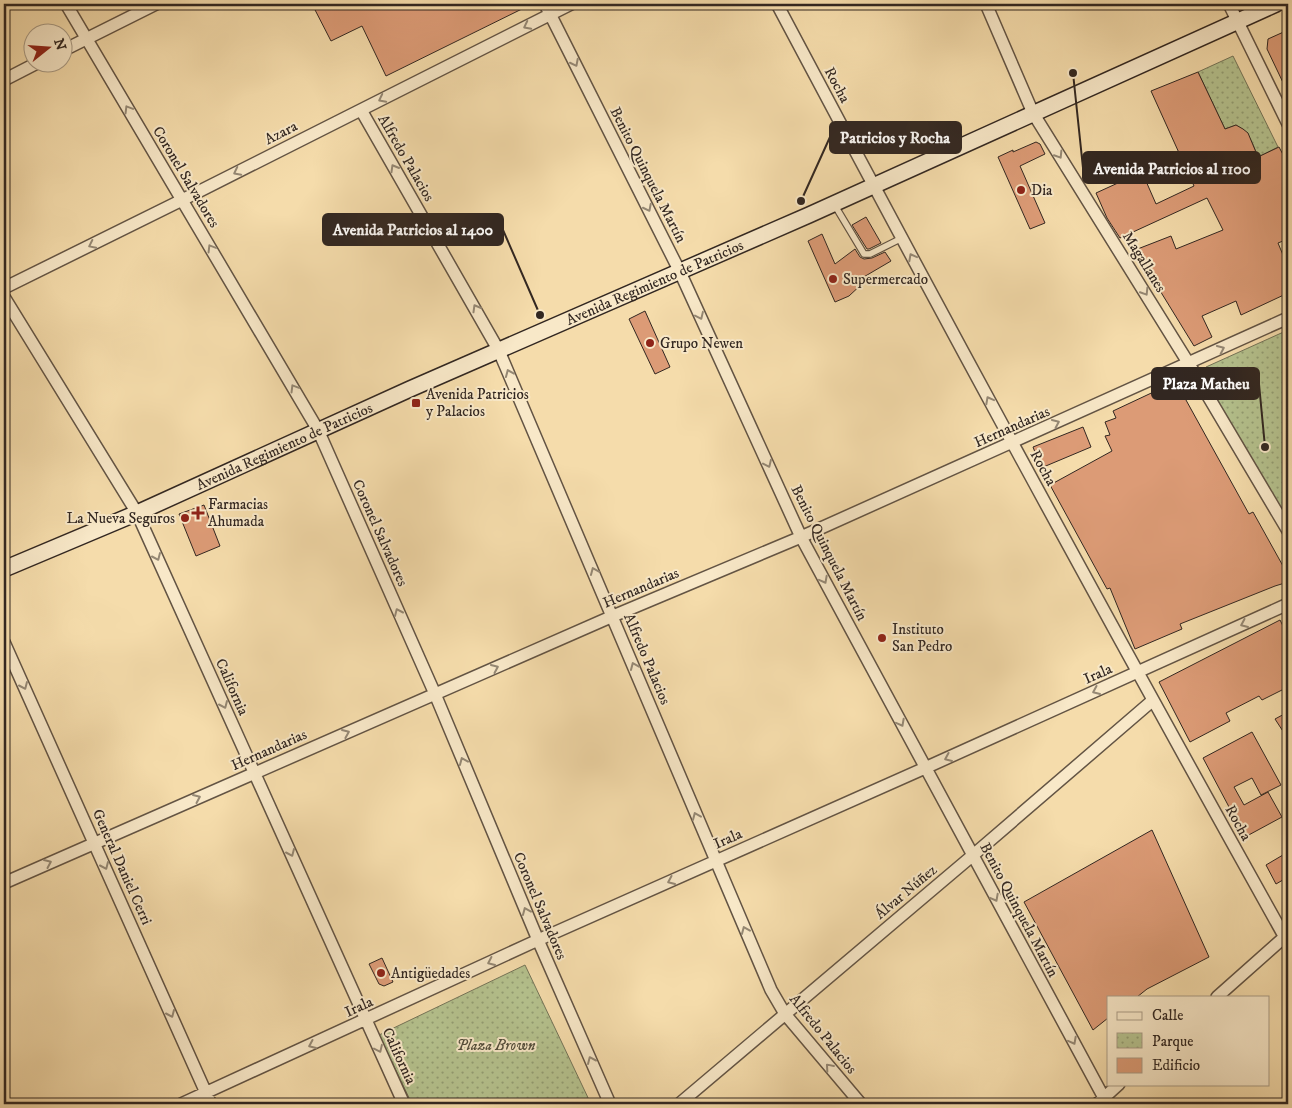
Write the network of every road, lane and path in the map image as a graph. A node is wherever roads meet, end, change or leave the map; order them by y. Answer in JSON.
{"nodes":[{"id":1,"x":66,"y":4,"type":"edge"},
{"id":2,"x":156,"y":4,"type":"edge"},
{"id":3,"x":571,"y":4,"type":"edge"},
{"id":4,"x":778,"y":4,"type":"edge"},
{"id":5,"x":986,"y":4,"type":"edge"},
{"id":6,"x":1229,"y":4,"type":"edge"},
{"id":7,"x":1276,"y":4,"type":"edge"},
{"id":8,"x":548,"y":9,"type":"edge"},
{"id":9,"x":1236,"y":21,"type":"junction"},
{"id":10,"x":87,"y":39,"type":"junction"},
{"id":11,"x":72,"y":46,"type":"edge"},
{"id":12,"x":22,"y":71,"type":"edge"},
{"id":13,"x":4,"y":80,"type":"edge"},
{"id":14,"x":360,"y":110,"type":"junction"},
{"id":15,"x":1033,"y":113,"type":"junction"},
{"id":16,"x":1288,"y":124,"type":"edge"},
{"id":17,"x":874,"y":187,"type":"junction"},
{"id":18,"x":182,"y":200,"type":"junction"},
{"id":19,"x":834,"y":204,"type":"junction"},
{"id":20,"x":902,"y":238,"type":"junction"},
{"id":21,"x":680,"y":272,"type":"junction"},
{"id":22,"x":4,"y":288,"type":"edge"},
{"id":23,"x":4,"y":297,"type":"edge"},
{"id":24,"x":1288,"y":318,"type":"edge"},
{"id":25,"x":500,"y":351,"type":"junction"},
{"id":26,"x":1189,"y":364,"type":"junction"},
{"id":27,"x":318,"y":430,"type":"junction"},
{"id":28,"x":1012,"y":443,"type":"junction"},
{"id":29,"x":137,"y":513,"type":"junction"},
{"id":30,"x":1288,"y":531,"type":"edge"},
{"id":31,"x":801,"y":537,"type":"junction"},
{"id":32,"x":4,"y":569,"type":"edge"},
{"id":33,"x":1288,"y":604,"type":"edge"},
{"id":34,"x":613,"y":616,"type":"junction"},
{"id":35,"x":4,"y":642,"type":"edge"},
{"id":36,"x":1138,"y":673,"type":"junction"},
{"id":37,"x":435,"y":694,"type":"junction"},
{"id":38,"x":1152,"y":700,"type":"junction"},
{"id":39,"x":925,"y":768,"type":"junction"},
{"id":40,"x":255,"y":772,"type":"junction"},
{"id":41,"x":95,"y":843,"type":"junction"},
{"id":42,"x":972,"y":856,"type":"junction"},
{"id":43,"x":715,"y":861,"type":"junction"},
{"id":44,"x":4,"y":883,"type":"edge"},
{"id":45,"x":1287,"y":938,"type":"edge"},
{"id":46,"x":538,"y":940,"type":"junction"},
{"id":47,"x":1219,"y":996,"type":"edge"},
{"id":48,"x":785,"y":1014,"type":"junction"},
{"id":49,"x":366,"y":1020,"type":"junction"},
{"id":50,"x":1117,"y":1086,"type":"edge"},
{"id":51,"x":206,"y":1093,"type":"junction"},
{"id":52,"x":1103,"y":1102,"type":"edge"},
{"id":53,"x":181,"y":1104,"type":"edge"},
{"id":54,"x":211,"y":1104,"type":"edge"},
{"id":55,"x":404,"y":1104,"type":"edge"},
{"id":56,"x":610,"y":1104,"type":"edge"},
{"id":57,"x":679,"y":1104,"type":"edge"},
{"id":58,"x":861,"y":1104,"type":"edge"}],
"edges":[{"from":1,"to":10,"type":"street","name":"Coronel Salvadores"},
{"from":2,"to":10,"type":"street"},
{"from":3,"to":8,"type":"street","name":"Azara"},
{"from":4,"to":17,"type":"street","name":"Rocha"},
{"from":5,"to":15,"type":"street","name":"Magallanes"},
{"from":6,"to":9,"type":"street"},
{"from":7,"to":9,"type":"main road","name":"Avenida Regimiento de Patricios"},
{"from":8,"to":14,"type":"street","name":"Azara","one_way":true},
{"from":8,"to":21,"type":"street","name":"Benito Quinquela Martín","one_way":true},
{"from":9,"to":15,"type":"main road","name":"Avenida Regimiento de Patricios"},
{"from":9,"to":16,"type":"street"},
{"from":10,"to":11,"type":"street"},
{"from":18,"to":10,"type":"street","name":"Coronel Salvadores","one_way":true},
{"from":12,"to":13,"type":"street"},
{"from":14,"to":18,"type":"street","name":"Azara","one_way":true},
{"from":25,"to":14,"type":"street","name":"Alfredo Palacios","one_way":true},
{"from":15,"to":17,"type":"main road","name":"Avenida Regimiento de Patricios"},
{"from":15,"to":26,"type":"street","name":"Magallanes","one_way":true},
{"from":17,"to":19,"type":"main road","name":"Avenida Regimiento de Patricios"},
{"from":17,"to":20,"type":"street","name":"Rocha"},
{"from":18,"to":22,"type":"street","name":"Azara","one_way":true},
{"from":27,"to":18,"type":"street","name":"Coronel Salvadores","one_way":true},
{"from":19,"to":20,"type":"lane"},
{"from":19,"to":21,"type":"main road","name":"Avenida Regimiento de Patricios"},
{"from":28,"to":20,"type":"street","name":"Rocha","one_way":true},
{"from":21,"to":25,"type":"main road","name":"Avenida Regimiento de Patricios"},
{"from":21,"to":31,"type":"street","name":"Benito Quinquela Martín","one_way":true},
{"from":23,"to":29,"type":"street","name":"California"},
{"from":26,"to":24,"type":"street","name":"Hernandarias","one_way":true},
{"from":25,"to":27,"type":"main road","name":"Avenida Regimiento de Patricios"},
{"from":34,"to":25,"type":"street","name":"Alfredo Palacios","one_way":true},
{"from":28,"to":26,"type":"street","name":"Hernandarias","one_way":true},
{"from":26,"to":30,"type":"street","name":"Magallanes"},
{"from":27,"to":29,"type":"main road","name":"Avenida Regimiento de Patricios"},
{"from":37,"to":27,"type":"street","name":"Coronel Salvadores","one_way":true},
{"from":28,"to":31,"type":"street","name":"Hernandarias"},
{"from":28,"to":36,"type":"street","name":"Rocha"},
{"from":29,"to":32,"type":"main road","name":"Avenida Regimiento de Patricios"},
{"from":29,"to":40,"type":"street","name":"California","one_way":true},
{"from":31,"to":34,"type":"street","name":"Hernandarias"},
{"from":31,"to":39,"type":"street","name":"Benito Quinquela Martín","one_way":true},
{"from":33,"to":36,"type":"street","name":"Irala","one_way":true},
{"from":37,"to":34,"type":"street","name":"Hernandarias","one_way":true},
{"from":43,"to":34,"type":"street","name":"Alfredo Palacios","one_way":true},
{"from":35,"to":41,"type":"street","name":"General Daniel Cerri","one_way":true},
{"from":36,"to":38,"type":"street","name":"Rocha"},
{"from":36,"to":39,"type":"street","name":"Irala","one_way":true},
{"from":40,"to":37,"type":"street","name":"Hernandarias","one_way":true},
{"from":46,"to":37,"type":"street","name":"Coronel Salvadores","one_way":true},
{"from":38,"to":42,"type":"street","name":"Álvar Núñez"},
{"from":38,"to":45,"type":"street","name":"Rocha"},
{"from":39,"to":42,"type":"street","name":"Benito Quinquela Martín"},
{"from":39,"to":43,"type":"street","name":"Irala"},
{"from":41,"to":40,"type":"street","name":"Hernandarias","one_way":true},
{"from":40,"to":49,"type":"street","name":"California","one_way":true},
{"from":44,"to":41,"type":"street","name":"Hernandarias","one_way":true},
{"from":41,"to":51,"type":"street","name":"General Daniel Cerri","one_way":true},
{"from":42,"to":48,"type":"street","name":"Álvar Núñez"},
{"from":42,"to":52,"type":"street","name":"Benito Quinquela Martín","one_way":true},
{"from":43,"to":46,"type":"street","name":"Irala","one_way":true},
{"from":48,"to":43,"type":"street","name":"Alfredo Palacios","one_way":true},
{"from":45,"to":47,"type":"street"},
{"from":46,"to":49,"type":"street","name":"Irala","one_way":true},
{"from":56,"to":46,"type":"street","name":"Coronel Salvadores","one_way":true},
{"from":48,"to":57,"type":"street","name":"Álvar Núñez"},
{"from":58,"to":48,"type":"street","name":"Alfredo Palacios","one_way":true},
{"from":49,"to":51,"type":"street","name":"Irala","one_way":true},
{"from":49,"to":55,"type":"street","name":"California","one_way":true},
{"from":50,"to":52,"type":"street"},
{"from":51,"to":53,"type":"street","name":"Irala"},
{"from":51,"to":54,"type":"street","name":"General Daniel Cerri"}]}
